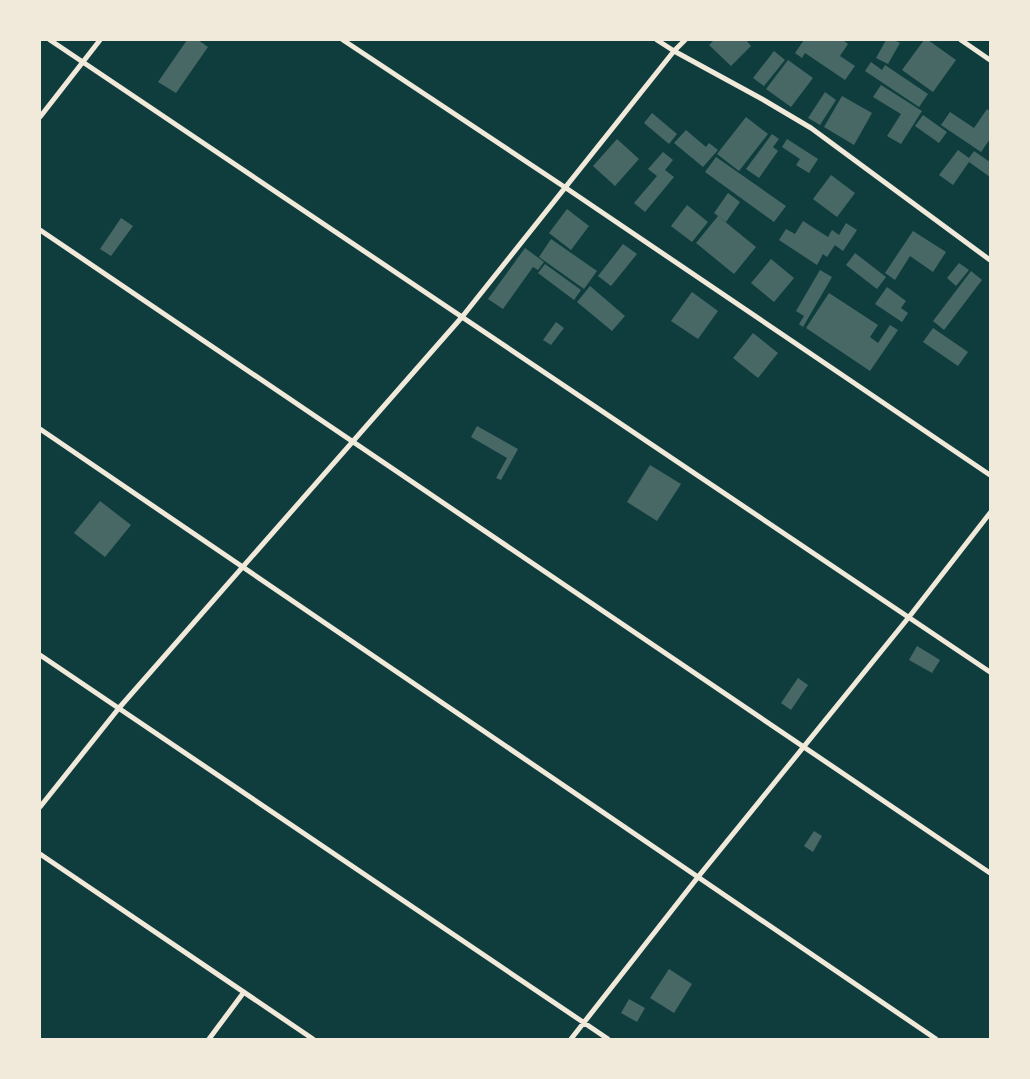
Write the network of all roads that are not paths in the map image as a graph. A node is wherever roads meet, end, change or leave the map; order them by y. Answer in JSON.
{"nodes":[{"id":1,"x":50,"y":40,"type":"edge"},
{"id":2,"x":100,"y":40,"type":"edge"},
{"id":3,"x":343,"y":40,"type":"edge"},
{"id":4,"x":656,"y":40,"type":"edge"},
{"id":5,"x":685,"y":40,"type":"edge"},
{"id":6,"x":961,"y":40,"type":"edge"},
{"id":7,"x":674,"y":51,"type":"junction"},
{"id":8,"x":990,"y":60,"type":"edge"},
{"id":9,"x":84,"y":62,"type":"junction"},
{"id":10,"x":40,"y":117,"type":"edge"},
{"id":11,"x":566,"y":188,"type":"junction"},
{"id":12,"x":40,"y":230,"type":"edge"},
{"id":13,"x":990,"y":260,"type":"edge"},
{"id":14,"x":462,"y":317,"type":"junction"},
{"id":15,"x":40,"y":429,"type":"edge"},
{"id":16,"x":354,"y":442,"type":"junction"},
{"id":17,"x":990,"y":475,"type":"edge"},
{"id":18,"x":990,"y":513,"type":"edge"},
{"id":19,"x":244,"y":568,"type":"junction"},
{"id":20,"x":909,"y":617,"type":"junction"},
{"id":21,"x":40,"y":654,"type":"edge"},
{"id":22,"x":990,"y":672,"type":"edge"},
{"id":23,"x":120,"y":708,"type":"junction"},
{"id":24,"x":803,"y":746,"type":"junction"},
{"id":25,"x":40,"y":807,"type":"edge"},
{"id":26,"x":40,"y":854,"type":"edge"},
{"id":27,"x":990,"y":873,"type":"edge"},
{"id":28,"x":698,"y":876,"type":"junction"},
{"id":29,"x":244,"y":992,"type":"junction"},
{"id":30,"x":583,"y":1022,"type":"junction"},
{"id":31,"x":209,"y":1039,"type":"edge"},
{"id":32,"x":313,"y":1039,"type":"edge"},
{"id":33,"x":571,"y":1039,"type":"edge"},
{"id":34,"x":608,"y":1039,"type":"edge"},
{"id":35,"x":936,"y":1039,"type":"edge"}],
"edges":[{"from":1,"to":9,"type":"street"},
{"from":2,"to":9,"type":"street"},
{"from":3,"to":11,"type":"street"},
{"from":4,"to":7,"type":"street"},
{"from":5,"to":7,"type":"street"},
{"from":6,"to":8,"type":"street"},
{"from":7,"to":11,"type":"street"},
{"from":7,"to":13,"type":"street"},
{"from":9,"to":10,"type":"street"},
{"from":9,"to":14,"type":"street"},
{"from":11,"to":14,"type":"street"},
{"from":11,"to":17,"type":"street"},
{"from":12,"to":16,"type":"street"},
{"from":14,"to":16,"type":"street"},
{"from":14,"to":20,"type":"street"},
{"from":15,"to":19,"type":"street"},
{"from":16,"to":19,"type":"street"},
{"from":16,"to":24,"type":"street"},
{"from":18,"to":20,"type":"street"},
{"from":19,"to":23,"type":"street"},
{"from":19,"to":28,"type":"street"},
{"from":20,"to":22,"type":"street"},
{"from":20,"to":24,"type":"street"},
{"from":21,"to":23,"type":"street"},
{"from":23,"to":25,"type":"street"},
{"from":23,"to":30,"type":"street"},
{"from":24,"to":27,"type":"street"},
{"from":24,"to":28,"type":"street"},
{"from":26,"to":29,"type":"street"},
{"from":28,"to":30,"type":"street"},
{"from":28,"to":35,"type":"street"},
{"from":29,"to":31,"type":"street"},
{"from":29,"to":32,"type":"street"},
{"from":30,"to":33,"type":"street"},
{"from":30,"to":34,"type":"street"}]}
